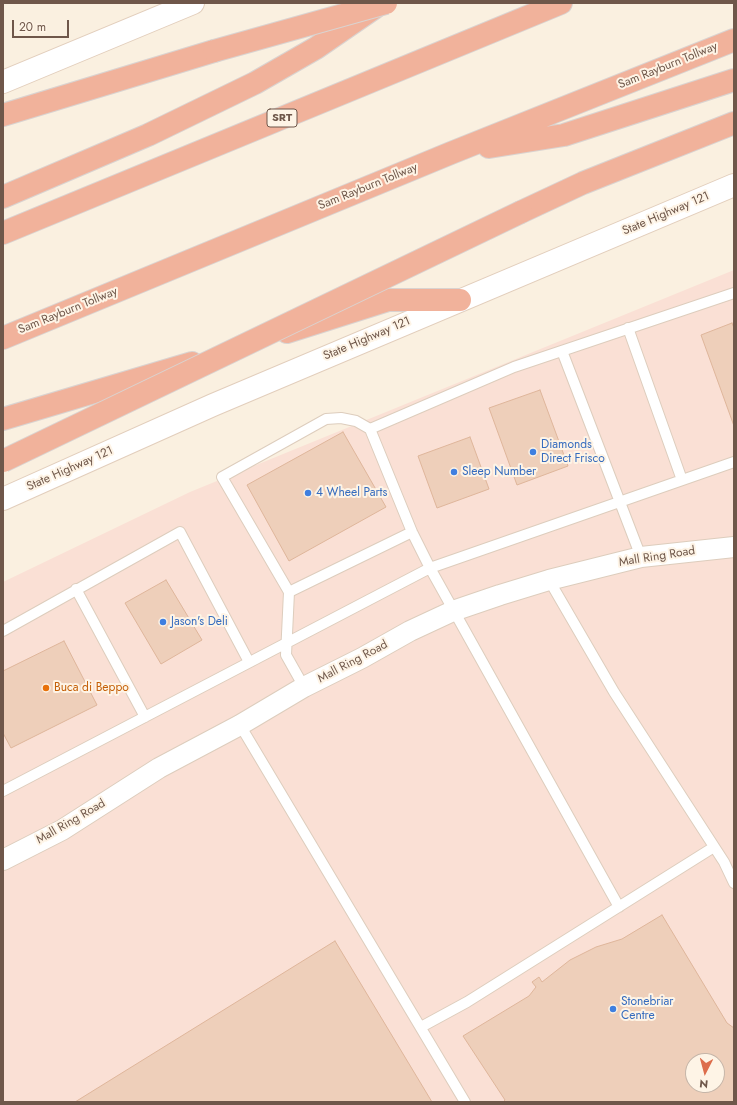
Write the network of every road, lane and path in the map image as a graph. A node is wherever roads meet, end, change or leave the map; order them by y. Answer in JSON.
{"nodes":[{"id":1,"x":193,"y":3,"type":"edge"},
{"id":2,"x":382,"y":3,"type":"edge"},
{"id":3,"x":386,"y":3,"type":"edge"},
{"id":4,"x":561,"y":3,"type":"edge"},
{"id":5,"x":734,"y":40,"type":"edge"},
{"id":6,"x":734,"y":80,"type":"edge"},
{"id":7,"x":3,"y":82,"type":"edge"},
{"id":8,"x":3,"y":115,"type":"edge"},
{"id":9,"x":734,"y":123,"type":"edge"},
{"id":10,"x":450,"y":153,"type":"junction"},
{"id":11,"x":734,"y":185,"type":"edge"},
{"id":12,"x":3,"y":197,"type":"edge"},
{"id":13,"x":3,"y":233,"type":"edge"},
{"id":14,"x":734,"y":293,"type":"edge"},
{"id":15,"x":460,"y":300,"type":"junction"},
{"id":16,"x":628,"y":328,"type":"junction"},
{"id":17,"x":3,"y":338,"type":"edge"},
{"id":18,"x":562,"y":351,"type":"junction"},
{"id":19,"x":3,"y":419,"type":"edge"},
{"id":20,"x":370,"y":429,"type":"junction"},
{"id":21,"x":3,"y":461,"type":"edge"},
{"id":22,"x":734,"y":462,"type":"edge"},
{"id":23,"x":682,"y":480,"type":"junction"},
{"id":24,"x":3,"y":499,"type":"edge"},
{"id":25,"x":619,"y":502,"type":"junction"},
{"id":26,"x":412,"y":532,"type":"junction"},
{"id":27,"x":734,"y":547,"type":"edge"},
{"id":28,"x":641,"y":557,"type":"junction"},
{"id":29,"x":430,"y":568,"type":"junction"},
{"id":30,"x":549,"y":580,"type":"junction"},
{"id":31,"x":76,"y":589,"type":"junction"},
{"id":32,"x":289,"y":592,"type":"junction"},
{"id":33,"x":453,"y":611,"type":"junction"},
{"id":34,"x":3,"y":631,"type":"edge"},
{"id":35,"x":287,"y":642,"type":"junction"},
{"id":36,"x":249,"y":662,"type":"junction"},
{"id":37,"x":304,"y":687,"type":"junction"},
{"id":38,"x":145,"y":717,"type":"junction"},
{"id":39,"x":240,"y":725,"type":"junction"},
{"id":40,"x":3,"y":791,"type":"edge"},
{"id":41,"x":714,"y":847,"type":"junction"},
{"id":42,"x":3,"y":860,"type":"edge"},
{"id":43,"x":734,"y":883,"type":"edge"},
{"id":44,"x":619,"y":906,"type":"junction"},
{"id":45,"x":421,"y":1028,"type":"junction"},
{"id":46,"x":465,"y":1102,"type":"edge"}],
"edges":[{"from":1,"to":7,"type":"main road"},
{"from":2,"to":12,"type":"highway"},
{"from":3,"to":8,"type":"highway","bridge":true},
{"from":4,"to":13,"type":"highway","number":"SRT"},
{"from":5,"to":10,"type":"highway","name":"Sam Rayburn Tollway"},
{"from":6,"to":10,"type":"highway"},
{"from":9,"to":21,"type":"highway","bridge":true},
{"from":10,"to":17,"type":"highway","name":"Sam Rayburn Tollway"},
{"from":11,"to":15,"type":"main road","name":"State Highway 121"},
{"from":14,"to":16,"type":"lane"},
{"from":15,"to":19,"type":"highway"},
{"from":15,"to":24,"type":"main road","name":"State Highway 121"},
{"from":16,"to":18,"type":"lane"},
{"from":16,"to":23,"type":"lane"},
{"from":18,"to":20,"type":"lane"},
{"from":18,"to":25,"type":"lane"},
{"from":20,"to":26,"type":"lane"},
{"from":20,"to":32,"type":"lane"},
{"from":22,"to":23,"type":"lane"},
{"from":23,"to":25,"type":"lane"},
{"from":25,"to":28,"type":"lane"},
{"from":25,"to":29,"type":"lane"},
{"from":26,"to":29,"type":"lane"},
{"from":26,"to":32,"type":"lane"},
{"from":27,"to":28,"type":"street","name":"Mall Ring Road"},
{"from":28,"to":30,"type":"street","name":"Mall Ring Road"},
{"from":29,"to":33,"type":"lane"},
{"from":29,"to":35,"type":"lane"},
{"from":30,"to":33,"type":"street","name":"Mall Ring Road"},
{"from":30,"to":41,"type":"lane"},
{"from":31,"to":34,"type":"lane"},
{"from":31,"to":36,"type":"lane"},
{"from":31,"to":38,"type":"lane"},
{"from":32,"to":35,"type":"lane"},
{"from":33,"to":37,"type":"street","name":"Mall Ring Road"},
{"from":33,"to":44,"type":"lane"},
{"from":35,"to":36,"type":"lane"},
{"from":35,"to":37,"type":"lane"},
{"from":36,"to":38,"type":"lane"},
{"from":37,"to":39,"type":"street","name":"Mall Ring Road"},
{"from":38,"to":40,"type":"lane"},
{"from":39,"to":42,"type":"street","name":"Mall Ring Road"},
{"from":39,"to":45,"type":"lane"},
{"from":41,"to":43,"type":"lane"},
{"from":41,"to":44,"type":"lane"},
{"from":44,"to":45,"type":"lane"},
{"from":45,"to":46,"type":"lane"}]}
